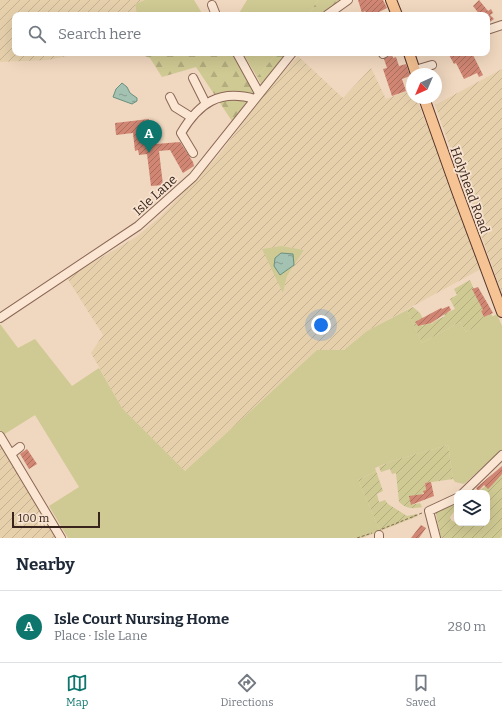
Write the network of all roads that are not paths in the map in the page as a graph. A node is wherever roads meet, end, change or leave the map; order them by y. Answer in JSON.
{"nodes":[{"id":1,"x":348,"y":0,"type":"edge"},
{"id":2,"x":391,"y":0,"type":"edge"},
{"id":3,"x":212,"y":5,"type":"dead end"},
{"id":4,"x":215,"y":12,"type":"edge"},
{"id":5,"x":331,"y":12,"type":"edge"},
{"id":6,"x":396,"y":12,"type":"edge"},
{"id":7,"x":502,"y":25,"type":"edge"},
{"id":8,"x":490,"y":29,"type":"edge"},
{"id":9,"x":238,"y":56,"type":"edge"},
{"id":10,"x":290,"y":56,"type":"edge"},
{"id":11,"x":410,"y":56,"type":"edge"},
{"id":12,"x":432,"y":65,"type":"dead end"},
{"id":13,"x":414,"y":68,"type":"edge"},
{"id":14,"x":425,"y":68,"type":"edge"},
{"id":15,"x":193,"y":78,"type":"dead end"},
{"id":16,"x":257,"y":96,"type":"junction"},
{"id":17,"x":170,"y":97,"type":"dead end"},
{"id":18,"x":206,"y":104,"type":"junction"},
{"id":19,"x":426,"y":104,"type":"edge"},
{"id":20,"x":191,"y":117,"type":"junction"},
{"id":21,"x":193,"y":153,"type":"dead end"},
{"id":22,"x":502,"y":312,"type":"edge"},
{"id":23,"x":0,"y":318,"type":"edge"},
{"id":24,"x":0,"y":436,"type":"edge"},
{"id":25,"x":20,"y":447,"type":"dead end"},
{"id":26,"x":11,"y":454,"type":"junction"},
{"id":27,"x":502,"y":455,"type":"edge"},
{"id":28,"x":466,"y":490,"type":"edge"},
{"id":29,"x":454,"y":499,"type":"edge"},
{"id":30,"x":61,"y":538,"type":"edge"},
{"id":31,"x":436,"y":538,"type":"edge"}],
"edges":[{"from":1,"to":5,"type":"street"},
{"from":2,"to":6,"type":"main road"},
{"from":3,"to":4,"type":"street"},
{"from":7,"to":8,"type":"street"},
{"from":9,"to":16,"type":"street"},
{"from":10,"to":16,"type":"street","name":"Isle Lane"},
{"from":11,"to":13,"type":"main road"},
{"from":12,"to":14,"type":"street"},
{"from":15,"to":18,"type":"street"},
{"from":16,"to":18,"type":"street"},
{"from":16,"to":23,"type":"street","name":"Isle Lane"},
{"from":17,"to":20,"type":"street"},
{"from":18,"to":20,"type":"street"},
{"from":19,"to":22,"type":"main road","name":"Holyhead Road"},
{"from":20,"to":21,"type":"street"},
{"from":24,"to":26,"type":"street"},
{"from":25,"to":26,"type":"street"},
{"from":26,"to":30,"type":"street"},
{"from":27,"to":28,"type":"street"},
{"from":29,"to":31,"type":"street"}]}
